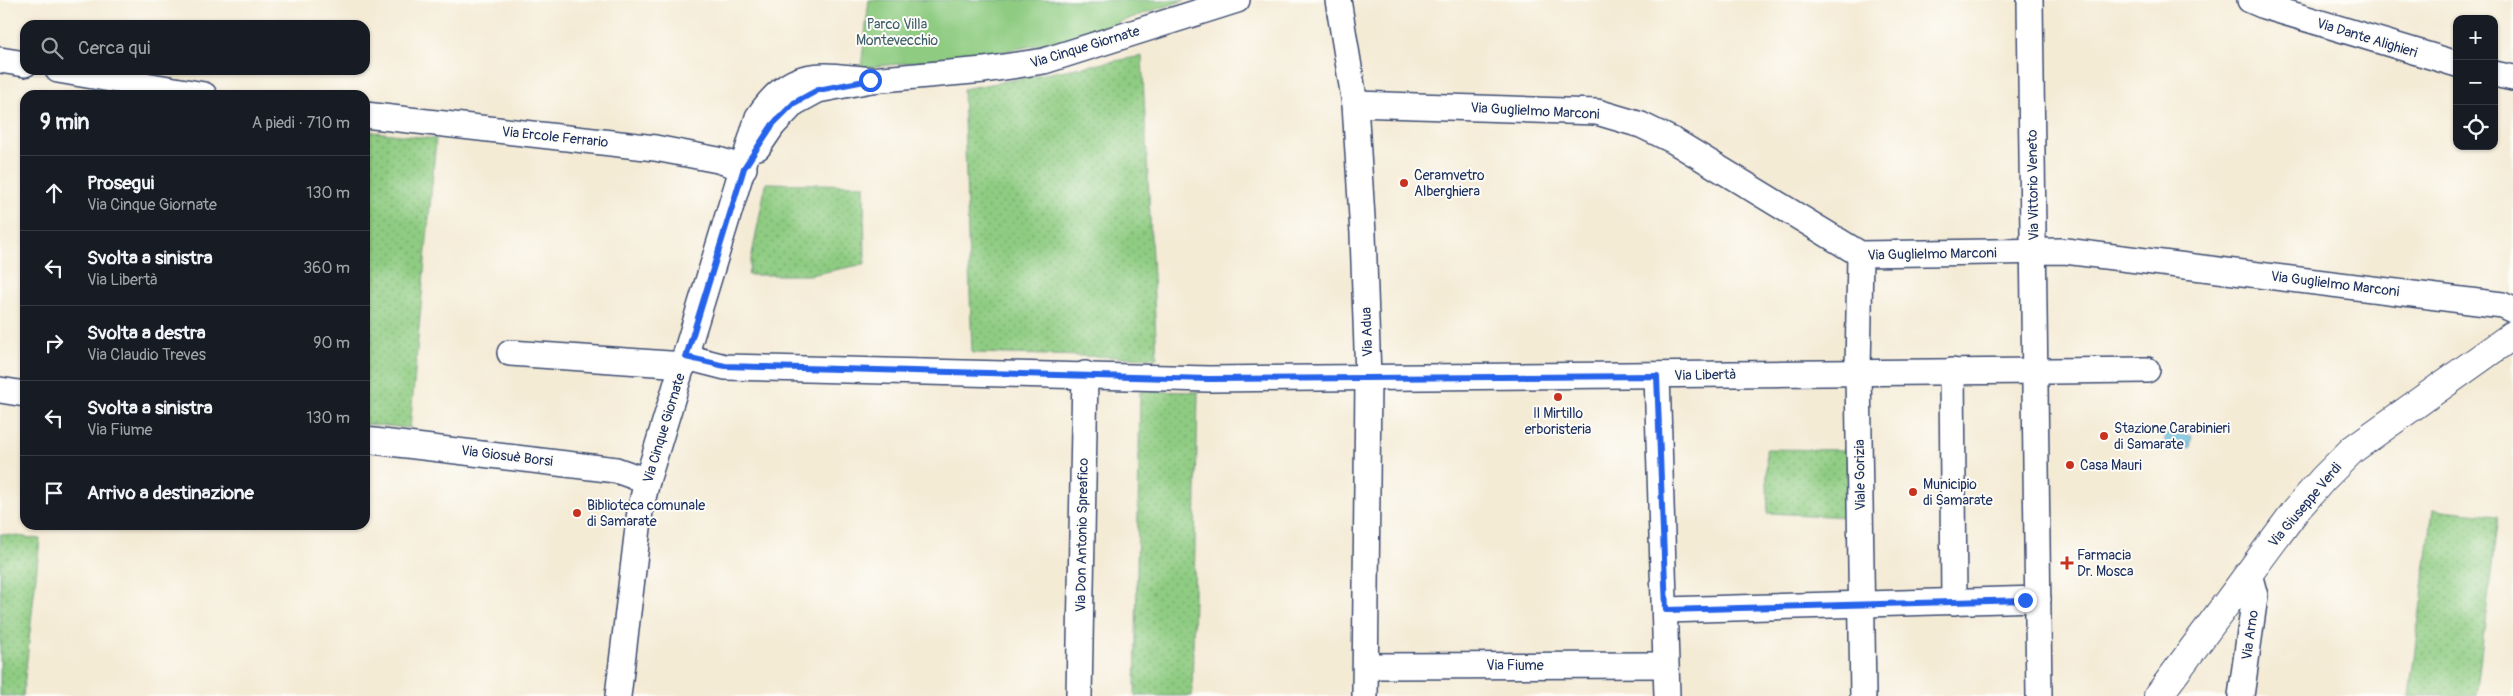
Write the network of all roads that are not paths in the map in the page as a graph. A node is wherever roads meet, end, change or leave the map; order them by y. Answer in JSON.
{"nodes":[{"id":1,"x":1237,"y":0,"type":"edge"},
{"id":2,"x":1338,"y":0,"type":"edge"},
{"id":3,"x":2030,"y":0,"type":"edge"},
{"id":4,"x":2250,"y":0,"type":"edge"},
{"id":5,"x":0,"y":60,"type":"edge"},
{"id":6,"x":20,"y":63,"type":"edge"},
{"id":7,"x":2453,"y":63,"type":"edge"},
{"id":8,"x":87,"y":75,"type":"edge"},
{"id":9,"x":2498,"y":75,"type":"edge"},
{"id":10,"x":2513,"y":78,"type":"edge"},
{"id":11,"x":175,"y":90,"type":"edge"},
{"id":12,"x":1355,"y":104,"type":"junction"},
{"id":13,"x":370,"y":116,"type":"edge"},
{"id":14,"x":744,"y":168,"type":"junction"},
{"id":15,"x":2034,"y":253,"type":"junction"},
{"id":16,"x":1860,"y":254,"type":"junction"},
{"id":17,"x":2513,"y":310,"type":"edge"},
{"id":18,"x":2513,"y":335,"type":"edge"},
{"id":19,"x":510,"y":353,"type":"dead end"},
{"id":20,"x":685,"y":361,"type":"junction"},
{"id":21,"x":2034,"y":370,"type":"junction"},
{"id":22,"x":2146,"y":370,"type":"dead end"},
{"id":23,"x":1952,"y":371,"type":"junction"},
{"id":24,"x":1858,"y":372,"type":"junction"},
{"id":25,"x":1084,"y":374,"type":"junction"},
{"id":26,"x":1657,"y":376,"type":"junction"},
{"id":27,"x":1368,"y":377,"type":"junction"},
{"id":28,"x":0,"y":390,"type":"edge"},
{"id":29,"x":20,"y":393,"type":"edge"},
{"id":30,"x":370,"y":441,"type":"edge"},
{"id":31,"x":647,"y":481,"type":"junction"},
{"id":32,"x":2249,"y":574,"type":"junction"},
{"id":33,"x":2038,"y":599,"type":"junction"},
{"id":34,"x":1954,"y":602,"type":"junction"},
{"id":35,"x":1863,"y":605,"type":"junction"},
{"id":36,"x":1666,"y":610,"type":"junction"},
{"id":37,"x":1665,"y":665,"type":"junction"},
{"id":38,"x":1366,"y":666,"type":"junction"},
{"id":39,"x":2162,"y":694,"type":"edge"},
{"id":40,"x":618,"y":696,"type":"edge"},
{"id":41,"x":1079,"y":696,"type":"edge"},
{"id":42,"x":1365,"y":696,"type":"edge"},
{"id":43,"x":1667,"y":696,"type":"edge"},
{"id":44,"x":1863,"y":696,"type":"edge"},
{"id":45,"x":2039,"y":696,"type":"edge"},
{"id":46,"x":2242,"y":696,"type":"edge"}],
"edges":[{"from":1,"to":14,"type":"street","name":"Via Cinque Giornate"},
{"from":2,"to":12,"type":"street","name":"Via Adua"},
{"from":3,"to":15,"type":"street","name":"Via Vittorio Veneto"},
{"from":4,"to":7,"type":"street","name":"Via Dante Alighieri"},
{"from":5,"to":6,"type":"street"},
{"from":8,"to":11,"type":"street"},
{"from":9,"to":10,"type":"street"},
{"from":12,"to":16,"type":"street","name":"Via Guglielmo Marconi"},
{"from":12,"to":27,"type":"street","name":"Via Adua"},
{"from":13,"to":14,"type":"street","name":"Via Ercole Ferrario"},
{"from":14,"to":20,"type":"street","name":"Via Cinque Giornate"},
{"from":15,"to":16,"type":"street","name":"Via Guglielmo Marconi"},
{"from":15,"to":17,"type":"street","name":"Via Guglielmo Marconi"},
{"from":15,"to":21,"type":"street","name":"Via Vittorio Veneto"},
{"from":16,"to":24,"type":"street","name":"Viale Gorizia"},
{"from":18,"to":32,"type":"main road","name":"Via Giuseppe Verdi"},
{"from":19,"to":20,"type":"street","name":"Via Libertà"},
{"from":20,"to":25,"type":"street","name":"Via Libertà"},
{"from":20,"to":31,"type":"street","name":"Via Cinque Giornate"},
{"from":21,"to":22,"type":"street"},
{"from":21,"to":23,"type":"street","name":"Via Libertà"},
{"from":21,"to":33,"type":"street","name":"Via Vittorio Veneto"},
{"from":23,"to":24,"type":"street","name":"Via Libertà"},
{"from":23,"to":34,"type":"street"},
{"from":24,"to":26,"type":"street","name":"Via Libertà"},
{"from":24,"to":35,"type":"street","name":"Viale Gorizia"},
{"from":25,"to":27,"type":"street","name":"Via Libertà"},
{"from":25,"to":41,"type":"street","name":"Via Don Antonio Spreafico"},
{"from":26,"to":27,"type":"street","name":"Via Libertà"},
{"from":26,"to":36,"type":"street"},
{"from":27,"to":38,"type":"street","name":"Via Adua"},
{"from":28,"to":29,"type":"street"},
{"from":30,"to":31,"type":"street","name":"Via Giosuè Borsi"},
{"from":31,"to":40,"type":"street","name":"Via Cinque Giornate"},
{"from":32,"to":39,"type":"main road","name":"Via Giuseppe Verdi"},
{"from":32,"to":46,"type":"street","name":"Via Arno"},
{"from":33,"to":34,"type":"street"},
{"from":33,"to":45,"type":"street","name":"Via Vittorio Veneto"},
{"from":34,"to":35,"type":"street"},
{"from":35,"to":36,"type":"street"},
{"from":35,"to":44,"type":"street","name":"Viale Gorizia"},
{"from":36,"to":37,"type":"street"},
{"from":37,"to":38,"type":"street","name":"Via Fiume"},
{"from":37,"to":43,"type":"street"},
{"from":38,"to":42,"type":"street","name":"Via Adua"}]}
